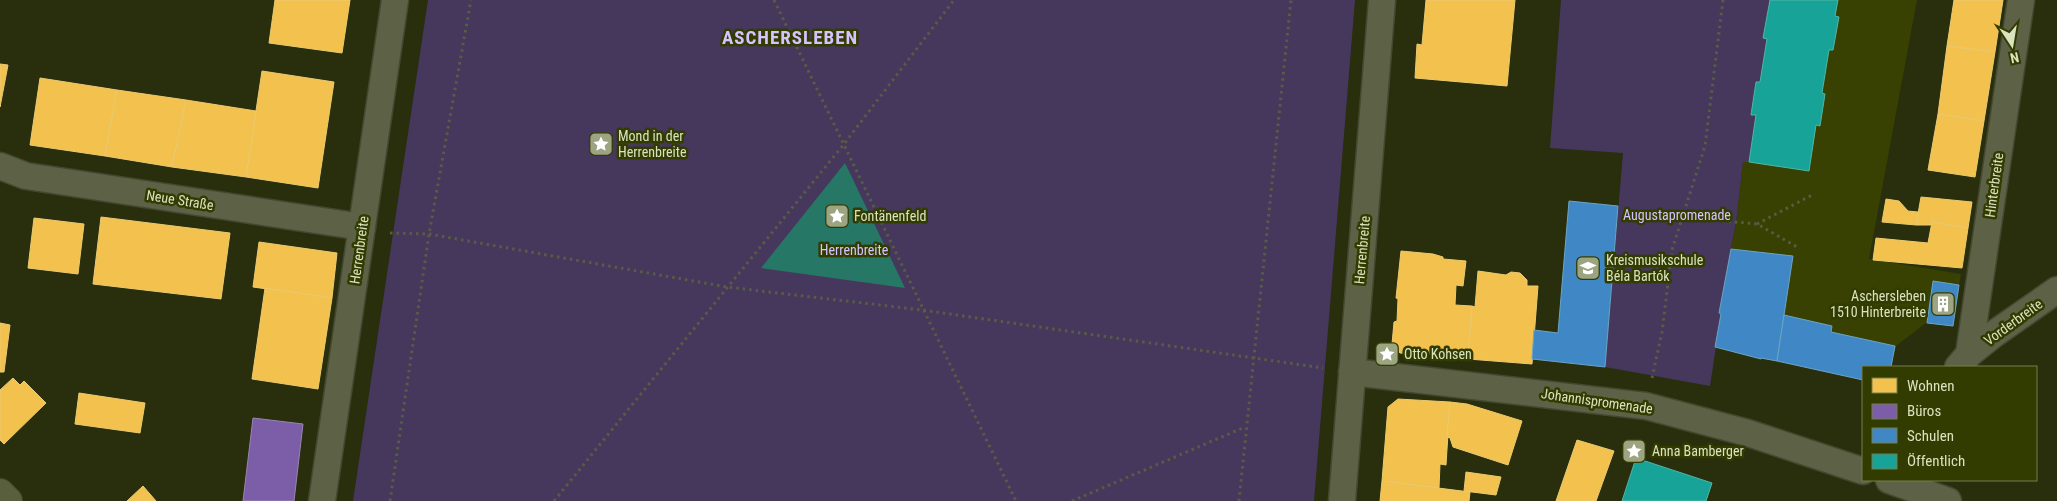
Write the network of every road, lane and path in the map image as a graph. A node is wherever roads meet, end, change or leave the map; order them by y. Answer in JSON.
{"nodes":[{"id":1,"x":395,"y":0,"type":"edge"},
{"id":2,"x":471,"y":0,"type":"edge"},
{"id":3,"x":774,"y":0,"type":"edge"},
{"id":4,"x":954,"y":0,"type":"edge"},
{"id":5,"x":1290,"y":0,"type":"edge"},
{"id":6,"x":1382,"y":0,"type":"edge"},
{"id":7,"x":1723,"y":0,"type":"edge"},
{"id":8,"x":2021,"y":0,"type":"edge"},
{"id":9,"x":844,"y":144,"type":"junction"},
{"id":10,"x":0,"y":166,"type":"edge"},
{"id":11,"x":1812,"y":195,"type":"dead end"},
{"id":12,"x":1683,"y":217,"type":"junction"},
{"id":13,"x":1756,"y":224,"type":"junction"},
{"id":14,"x":362,"y":227,"type":"junction"},
{"id":15,"x":429,"y":234,"type":"junction"},
{"id":16,"x":1799,"y":248,"type":"dead end"},
{"id":17,"x":727,"y":287,"type":"junction"},
{"id":18,"x":2057,"y":290,"type":"edge"},
{"id":19,"x":922,"y":310,"type":"junction"},
{"id":20,"x":1254,"y":357,"type":"junction"},
{"id":21,"x":1963,"y":361,"type":"edge"},
{"id":22,"x":1352,"y":372,"type":"junction"},
{"id":23,"x":1646,"y":406,"type":"junction"},
{"id":24,"x":1246,"y":427,"type":"junction"},
{"id":25,"x":1862,"y":471,"type":"edge"},
{"id":26,"x":1892,"y":481,"type":"edge"},
{"id":27,"x":0,"y":493,"type":"edge"},
{"id":28,"x":8,"y":501,"type":"edge"},
{"id":29,"x":322,"y":501,"type":"edge"},
{"id":30,"x":390,"y":501,"type":"edge"},
{"id":31,"x":554,"y":501,"type":"edge"},
{"id":32,"x":1016,"y":501,"type":"edge"},
{"id":33,"x":1072,"y":501,"type":"edge"},
{"id":34,"x":1239,"y":501,"type":"edge"},
{"id":35,"x":1342,"y":501,"type":"edge"},
{"id":36,"x":1948,"y":501,"type":"edge"}],
"edges":[{"from":1,"to":14,"type":"street","name":"Herrenbreite"},
{"from":2,"to":15,"type":"path"},
{"from":3,"to":9,"type":"path"},
{"from":4,"to":9,"type":"path"},
{"from":5,"to":20,"type":"path"},
{"from":6,"to":22,"type":"street","name":"Herrenbreite"},
{"from":7,"to":12,"type":"path"},
{"from":8,"to":21,"type":"street","name":"Hinterbreite"},
{"from":9,"to":17,"type":"path"},
{"from":9,"to":19,"type":"path"},
{"from":10,"to":14,"type":"street","name":"Neue Straße"},
{"from":11,"to":13,"type":"path"},
{"from":12,"to":13,"type":"path"},
{"from":12,"to":23,"type":"path"},
{"from":13,"to":16,"type":"path"},
{"from":14,"to":15,"type":"path"},
{"from":14,"to":29,"type":"street","name":"Herrenbreite"},
{"from":15,"to":17,"type":"path"},
{"from":15,"to":30,"type":"path"},
{"from":17,"to":19,"type":"path"},
{"from":17,"to":31,"type":"path"},
{"from":18,"to":21,"type":"street","name":"Vorderbreite"},
{"from":19,"to":20,"type":"path"},
{"from":19,"to":32,"type":"path"},
{"from":20,"to":22,"type":"path"},
{"from":20,"to":24,"type":"path"},
{"from":22,"to":23,"type":"street","name":"Johannispromenade"},
{"from":22,"to":35,"type":"street","name":"Herrenbreite"},
{"from":23,"to":25,"type":"street","name":"Johannispromenade"},
{"from":24,"to":33,"type":"path"},
{"from":24,"to":34,"type":"path"},
{"from":26,"to":36,"type":"street"},
{"from":27,"to":28,"type":"main road"}]}
